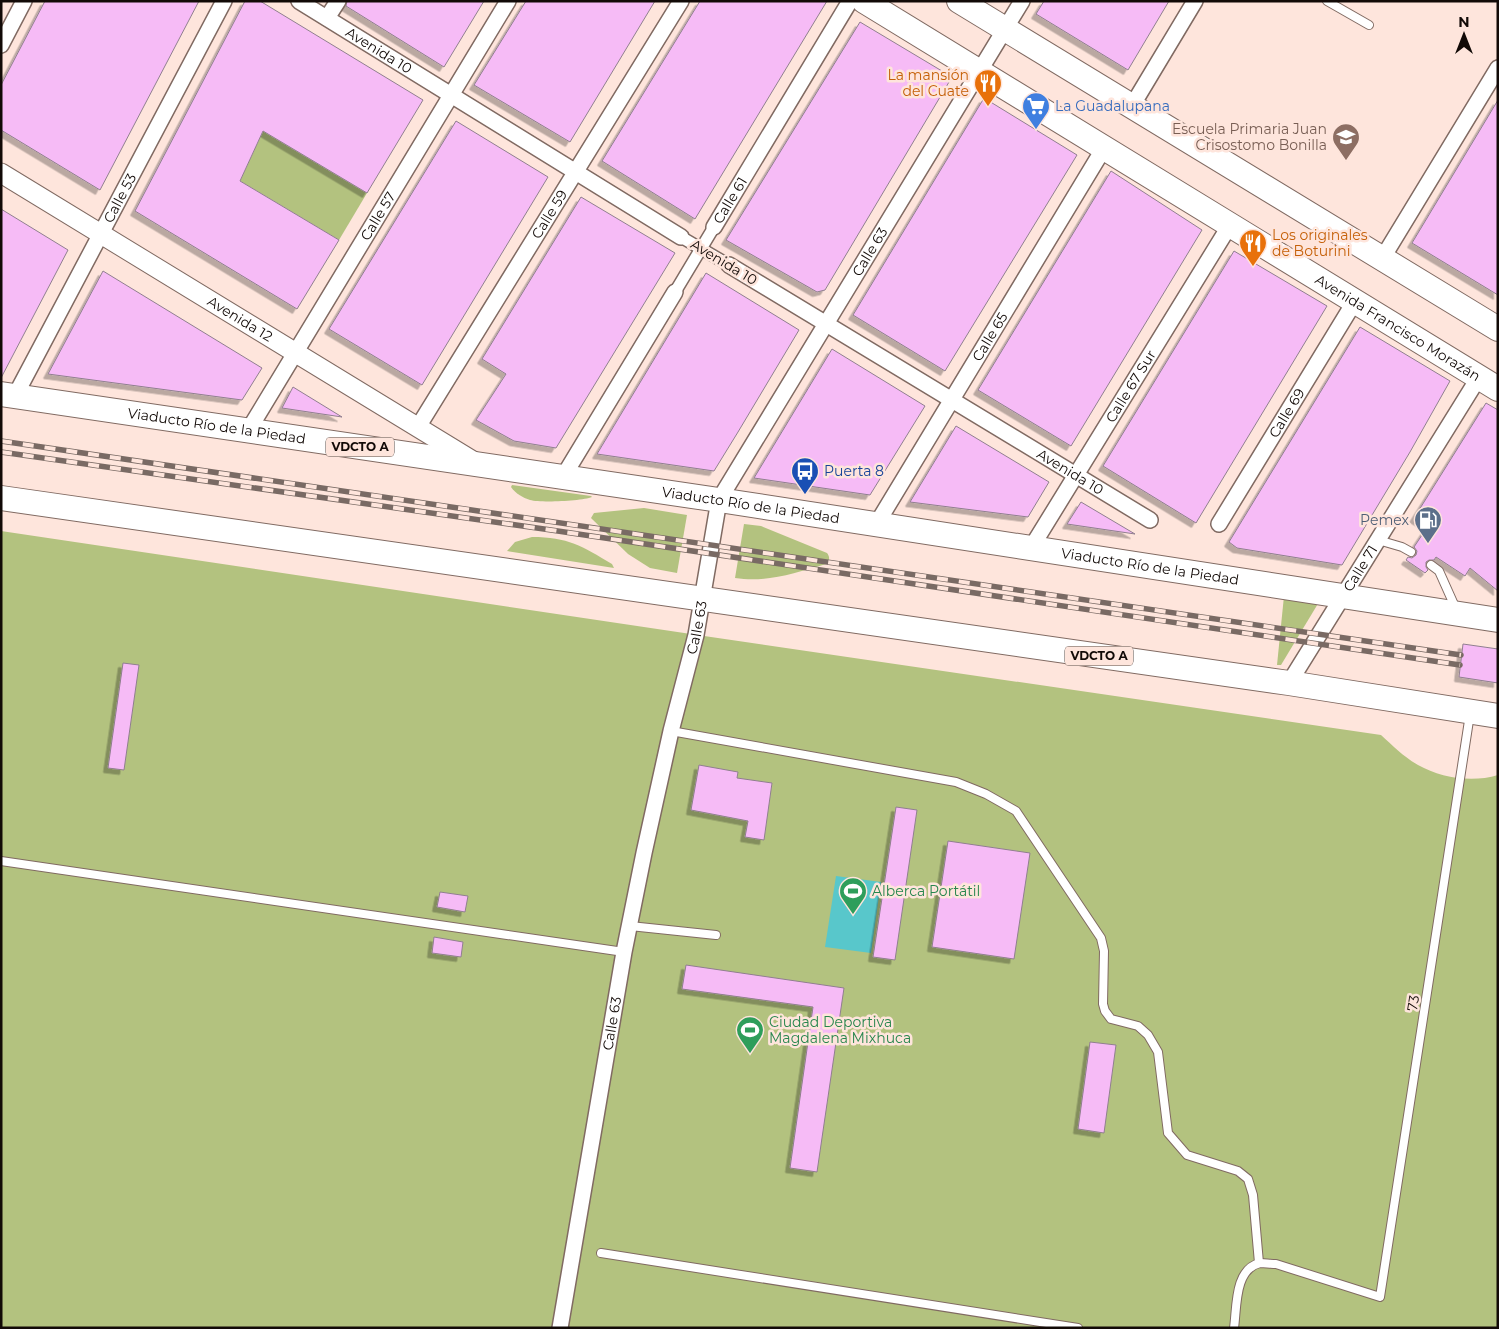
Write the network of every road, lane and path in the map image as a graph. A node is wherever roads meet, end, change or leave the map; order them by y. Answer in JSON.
{"nodes":[{"id":1,"x":24,"y":1,"type":"edge"},
{"id":2,"x":224,"y":1,"type":"edge"},
{"id":3,"x":299,"y":1,"type":"edge"},
{"id":4,"x":338,"y":1,"type":"edge"},
{"id":5,"x":508,"y":1,"type":"edge"},
{"id":6,"x":681,"y":1,"type":"edge"},
{"id":7,"x":850,"y":1,"type":"edge"},
{"id":8,"x":864,"y":1,"type":"edge"},
{"id":9,"x":959,"y":1,"type":"edge"},
{"id":10,"x":1022,"y":1,"type":"edge"},
{"id":11,"x":1195,"y":1,"type":"edge"},
{"id":12,"x":1327,"y":1,"type":"edge"},
{"id":13,"x":327,"y":18,"type":"junction"},
{"id":14,"x":1369,"y":25,"type":"dead end"},
{"id":15,"x":1005,"y":29,"type":"junction"},
{"id":16,"x":1,"y":45,"type":"edge"},
{"id":17,"x":1498,"y":68,"type":"edge"},
{"id":18,"x":979,"y":72,"type":"junction"},
{"id":19,"x":451,"y":95,"type":"junction"},
{"id":20,"x":1132,"y":106,"type":"junction"},
{"id":21,"x":1104,"y":148,"type":"junction"},
{"id":22,"x":576,"y":171,"type":"junction"},
{"id":23,"x":1,"y":173,"type":"edge"},
{"id":24,"x":1230,"y":225,"type":"junction"},
{"id":25,"x":714,"y":227,"type":"joint"},
{"id":26,"x":101,"y":234,"type":"junction"},
{"id":27,"x":681,"y":236,"type":"joint"},
{"id":28,"x":701,"y":249,"type":"junction"},
{"id":29,"x":1382,"y":259,"type":"junction"},
{"id":30,"x":729,"y":265,"type":"joint"},
{"id":31,"x":675,"y":292,"type":"joint"},
{"id":32,"x":1355,"y":302,"type":"junction"},
{"id":33,"x":826,"y":324,"type":"junction"},
{"id":34,"x":1498,"y":329,"type":"edge"},
{"id":35,"x":296,"y":353,"type":"junction"},
{"id":36,"x":1488,"y":383,"type":"edge"},
{"id":37,"x":8,"y":395,"type":"edge"},
{"id":38,"x":952,"y":400,"type":"junction"},
{"id":39,"x":418,"y":427,"type":"junction"},
{"id":40,"x":248,"y":431,"type":"junction"},
{"id":41,"x":479,"y":465,"type":"junction"},
{"id":42,"x":1076,"y":475,"type":"junction"},
{"id":43,"x":563,"y":477,"type":"junction"},
{"id":44,"x":1,"y":498,"type":"edge"},
{"id":45,"x":719,"y":500,"type":"junction"},
{"id":46,"x":1150,"y":520,"type":"dead end"},
{"id":47,"x":1219,"y":524,"type":"dead end"},
{"id":48,"x":876,"y":525,"type":"junction"},
{"id":49,"x":1378,"y":540,"type":"junction"},
{"id":50,"x":1031,"y":548,"type":"junction"},
{"id":51,"x":1411,"y":552,"type":"dead end"},
{"id":52,"x":1431,"y":565,"type":"dead end"},
{"id":53,"x":1343,"y":596,"type":"junction"},
{"id":54,"x":701,"y":599,"type":"junction"},
{"id":55,"x":1458,"y":613,"type":"junction"},
{"id":56,"x":1498,"y":620,"type":"edge"},
{"id":57,"x":1290,"y":683,"type":"junction"},
{"id":58,"x":1471,"y":712,"type":"junction"},
{"id":59,"x":1498,"y":716,"type":"edge"},
{"id":60,"x":672,"y":731,"type":"junction"},
{"id":61,"x":1,"y":861,"type":"edge"},
{"id":62,"x":630,"y":926,"type":"junction"},
{"id":63,"x":716,"y":935,"type":"dead end"},
{"id":64,"x":624,"y":952,"type":"junction"},
{"id":65,"x":601,"y":1253,"type":"dead end"},
{"id":66,"x":1259,"y":1263,"type":"junction"},
{"id":67,"x":560,"y":1328,"type":"edge"},
{"id":68,"x":1078,"y":1328,"type":"edge"},
{"id":69,"x":1234,"y":1328,"type":"edge"}],
"edges":[{"from":1,"to":16,"type":"street"},
{"from":2,"to":26,"type":"street","name":"Calle 53"},
{"from":3,"to":13,"type":"street","name":"Avenida 10"},
{"from":4,"to":13,"type":"street"},
{"from":5,"to":19,"type":"street","name":"Calle 57"},
{"from":6,"to":22,"type":"street","name":"Calle 59"},
{"from":7,"to":25,"type":"street","name":"Calle 61"},
{"from":8,"to":18,"type":"main road","name":"Avenida Francisco Morazán"},
{"from":9,"to":15,"type":"main road"},
{"from":10,"to":15,"type":"street","name":"Calle 63"},
{"from":11,"to":20,"type":"street"},
{"from":12,"to":14,"type":"lane"},
{"from":13,"to":19,"type":"street","name":"Avenida 10"},
{"from":15,"to":18,"type":"street","name":"Calle 63"},
{"from":15,"to":20,"type":"main road"},
{"from":17,"to":29,"type":"street"},
{"from":18,"to":21,"type":"main road","name":"Avenida Francisco Morazán"},
{"from":18,"to":33,"type":"street","name":"Calle 63"},
{"from":19,"to":22,"type":"street","name":"Avenida 10"},
{"from":19,"to":35,"type":"street","name":"Calle 57"},
{"from":20,"to":29,"type":"main road"},
{"from":21,"to":24,"type":"main road","name":"Avenida Francisco Morazán"},
{"from":21,"to":38,"type":"street","name":"Calle 65"},
{"from":22,"to":27,"type":"street","name":"Avenida 10"},
{"from":22,"to":39,"type":"street","name":"Calle 59"},
{"from":23,"to":26,"type":"street","name":"Avenida 12"},
{"from":24,"to":32,"type":"main road","name":"Avenida Francisco Morazán"},
{"from":24,"to":42,"type":"street","name":"Calle 67 Sur"},
{"from":25,"to":28,"type":"street","name":"Calle 61"},
{"from":26,"to":35,"type":"street","name":"Avenida 12"},
{"from":26,"to":37,"type":"street","name":"Calle 53"},
{"from":27,"to":28,"type":"street","name":"Avenida 10"},
{"from":28,"to":30,"type":"street","name":"Avenida 10"},
{"from":28,"to":31,"type":"street","name":"Calle 61"},
{"from":29,"to":34,"type":"main road"},
{"from":30,"to":33,"type":"street","name":"Avenida 10"},
{"from":31,"to":43,"type":"street","name":"Calle 61"},
{"from":32,"to":36,"type":"main road","name":"Avenida Francisco Morazán"},
{"from":32,"to":47,"type":"street","name":"Calle 69"},
{"from":33,"to":38,"type":"street","name":"Avenida 10"},
{"from":33,"to":45,"type":"street","name":"Calle 63"},
{"from":35,"to":39,"type":"street","name":"Avenida 12"},
{"from":35,"to":40,"type":"street","name":"Calle 57"},
{"from":36,"to":49,"type":"street","name":"Calle 71"},
{"from":37,"to":40,"type":"main road","name":"Viaducto Río de la Piedad","number":"VDCTO A"},
{"from":38,"to":42,"type":"street","name":"Avenida 10"},
{"from":38,"to":48,"type":"street","name":"Calle 65"},
{"from":39,"to":41,"type":"street","name":"Avenida 12"},
{"from":40,"to":41,"type":"main road","name":"Viaducto Río de la Piedad","number":"VDCTO A"},
{"from":41,"to":43,"type":"main road","name":"Viaducto Río de la Piedad","number":"VDCTO A"},
{"from":42,"to":46,"type":"street","name":"Avenida 10"},
{"from":42,"to":50,"type":"street","name":"Calle 67 Sur"},
{"from":43,"to":45,"type":"main road","name":"Viaducto Río de la Piedad","number":"VDCTO A"},
{"from":44,"to":54,"type":"main road","number":"VDCTO A"},
{"from":45,"to":48,"type":"main road","name":"Viaducto Río de la Piedad","number":"VDCTO A"},
{"from":45,"to":54,"type":"street","name":"Calle 63"},
{"from":48,"to":50,"type":"main road","name":"Viaducto Río de la Piedad","number":"VDCTO A"},
{"from":49,"to":51,"type":"lane"},
{"from":49,"to":53,"type":"street","name":"Calle 71"},
{"from":50,"to":53,"type":"main road","name":"Viaducto Río de la Piedad","number":"VDCTO A"},
{"from":52,"to":55,"type":"lane"},
{"from":53,"to":55,"type":"main road","name":"Viaducto Río de la Piedad","number":"VDCTO A"},
{"from":53,"to":57,"type":"street","name":"Calle 71"},
{"from":54,"to":57,"type":"main road","number":"VDCTO A"},
{"from":54,"to":60,"type":"street","name":"Calle 63"},
{"from":55,"to":56,"type":"main road","name":"Viaducto Río de la Piedad","number":"VDCTO A"},
{"from":57,"to":58,"type":"main road","number":"VDCTO A"},
{"from":58,"to":59,"type":"main road","number":"VDCTO A"},
{"from":58,"to":66,"type":"lane","name":"73"},
{"from":60,"to":62,"type":"street","name":"Calle 63"},
{"from":60,"to":66,"type":"lane"},
{"from":61,"to":64,"type":"lane"},
{"from":62,"to":63,"type":"lane"},
{"from":62,"to":64,"type":"street","name":"Calle 63"},
{"from":64,"to":67,"type":"street","name":"Calle 63"},
{"from":65,"to":68,"type":"lane"},
{"from":66,"to":69,"type":"lane"}]}
